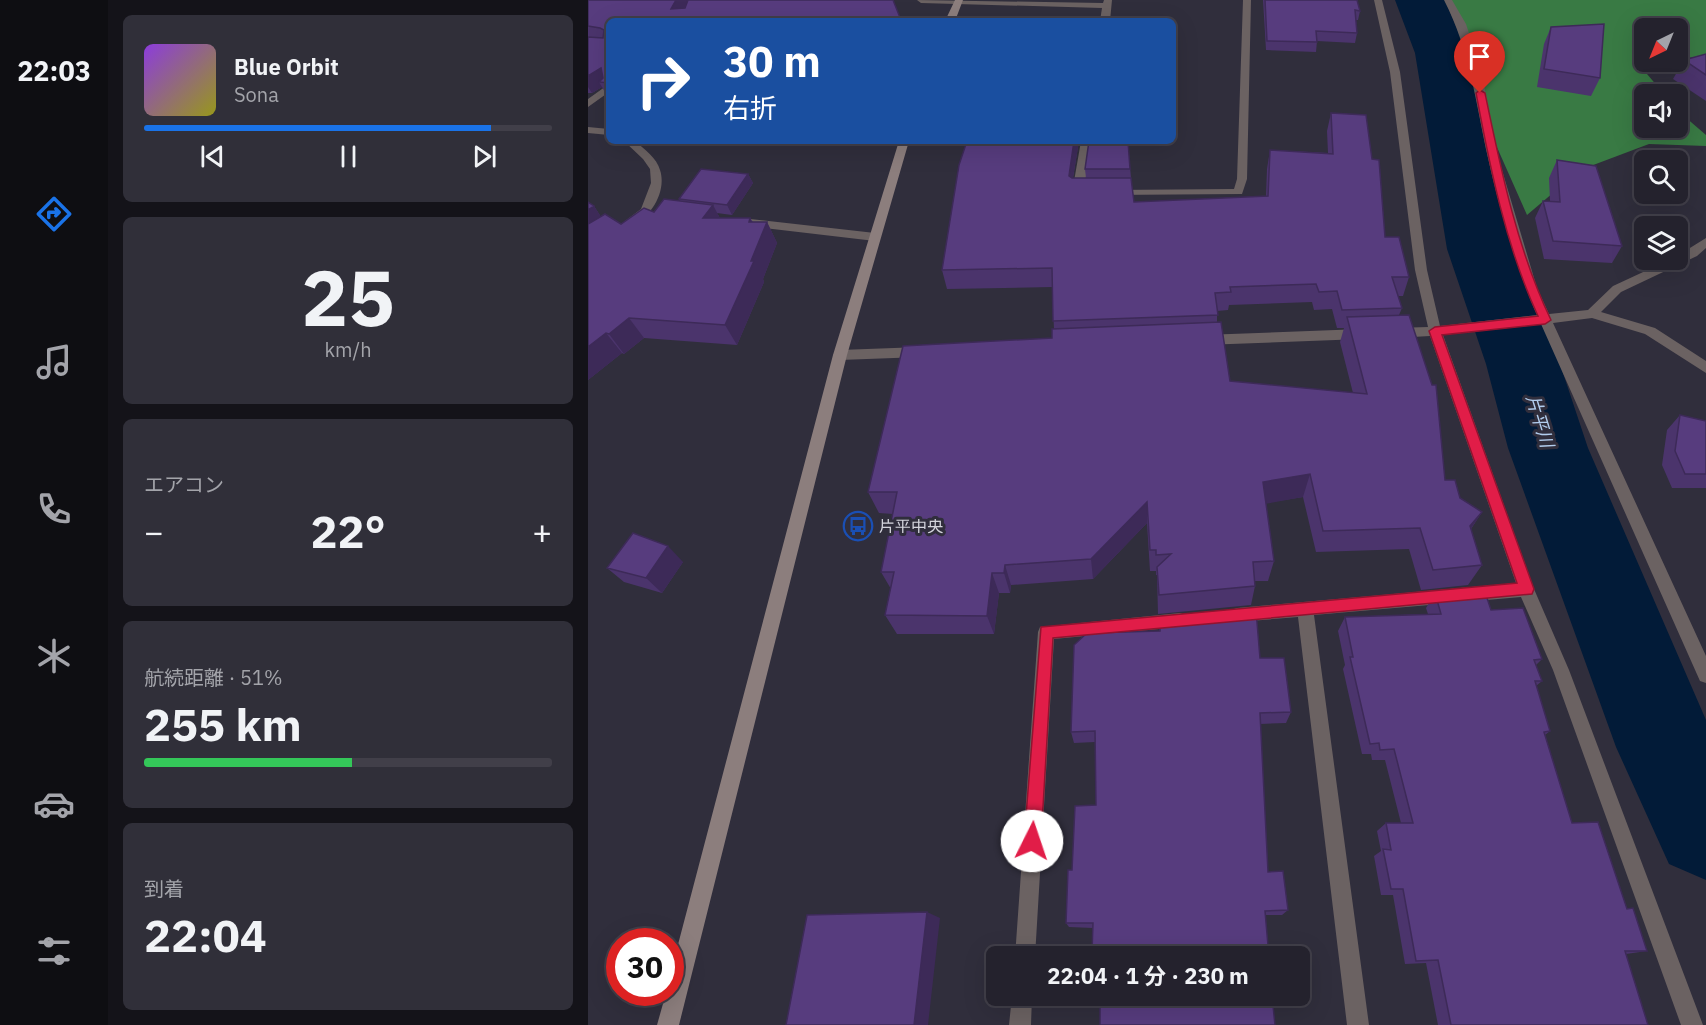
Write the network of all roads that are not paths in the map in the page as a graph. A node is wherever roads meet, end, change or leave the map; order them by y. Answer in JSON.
{"nodes":[{"id":1,"x":921,"y":0,"type":"edge"},
{"id":2,"x":959,"y":0,"type":"edge"},
{"id":3,"x":1247,"y":0,"type":"edge"},
{"id":4,"x":1378,"y":0,"type":"edge"},
{"id":5,"x":1448,"y":0,"type":"edge"},
{"id":6,"x":1108,"y":3,"type":"edge"},
{"id":7,"x":951,"y":18,"type":"edge"},
{"id":8,"x":1106,"y":18,"type":"edge"},
{"id":9,"x":606,"y":89,"type":"edge"},
{"id":10,"x":588,"y":104,"type":"edge"},
{"id":11,"x":588,"y":130,"type":"edge"},
{"id":12,"x":606,"y":132,"type":"edge"},
{"id":13,"x":632,"y":144,"type":"edge"},
{"id":14,"x":903,"y":144,"type":"edge"},
{"id":15,"x":1086,"y":144,"type":"edge"},
{"id":16,"x":738,"y":222,"type":"edge"},
{"id":17,"x":617,"y":231,"type":"edge"},
{"id":18,"x":875,"y":237,"type":"junction"},
{"id":19,"x":1706,"y":242,"type":"edge"},
{"id":20,"x":1592,"y":314,"type":"junction"},
{"id":21,"x":1539,"y":320,"type":"junction"},
{"id":22,"x":1435,"y":331,"type":"junction"},
{"id":23,"x":1190,"y":341,"type":"edge"},
{"id":24,"x":934,"y":351,"type":"edge"},
{"id":25,"x":840,"y":355,"type":"junction"},
{"id":26,"x":1706,"y":368,"type":"edge"},
{"id":27,"x":1526,"y":589,"type":"junction"},
{"id":28,"x":1305,"y":609,"type":"junction"},
{"id":29,"x":1223,"y":617,"type":"edge"},
{"id":30,"x":1199,"y":619,"type":"edge"},
{"id":31,"x":1706,"y":675,"type":"edge"},
{"id":32,"x":1026,"y":946,"type":"edge"},
{"id":33,"x":1021,"y":1006,"type":"edge"},
{"id":34,"x":668,"y":1025,"type":"edge"},
{"id":35,"x":1020,"y":1025,"type":"edge"},
{"id":36,"x":1358,"y":1025,"type":"edge"},
{"id":37,"x":1692,"y":1025,"type":"edge"}],
"edges":[{"from":1,"to":2,"type":"street"},
{"from":2,"to":6,"type":"street"},
{"from":2,"to":7,"type":"main road"},
{"from":3,"to":15,"type":"street"},
{"from":4,"to":22,"type":"street"},
{"from":5,"to":21,"type":"street"},
{"from":6,"to":8,"type":"street"},
{"from":9,"to":10,"type":"street"},
{"from":11,"to":12,"type":"street"},
{"from":13,"to":17,"type":"street"},
{"from":14,"to":18,"type":"main road"},
{"from":16,"to":18,"type":"street"},
{"from":18,"to":25,"type":"main road"},
{"from":19,"to":20,"type":"street"},
{"from":20,"to":21,"type":"street"},
{"from":20,"to":26,"type":"street"},
{"from":21,"to":22,"type":"street"},
{"from":21,"to":31,"type":"street"},
{"from":22,"to":23,"type":"street"},
{"from":22,"to":27,"type":"street"},
{"from":24,"to":25,"type":"street"},
{"from":25,"to":34,"type":"main road"},
{"from":27,"to":28,"type":"street"},
{"from":27,"to":37,"type":"street"},
{"from":28,"to":29,"type":"street"},
{"from":28,"to":36,"type":"street"},
{"from":30,"to":32,"type":"street"},
{"from":33,"to":35,"type":"street"}]}
